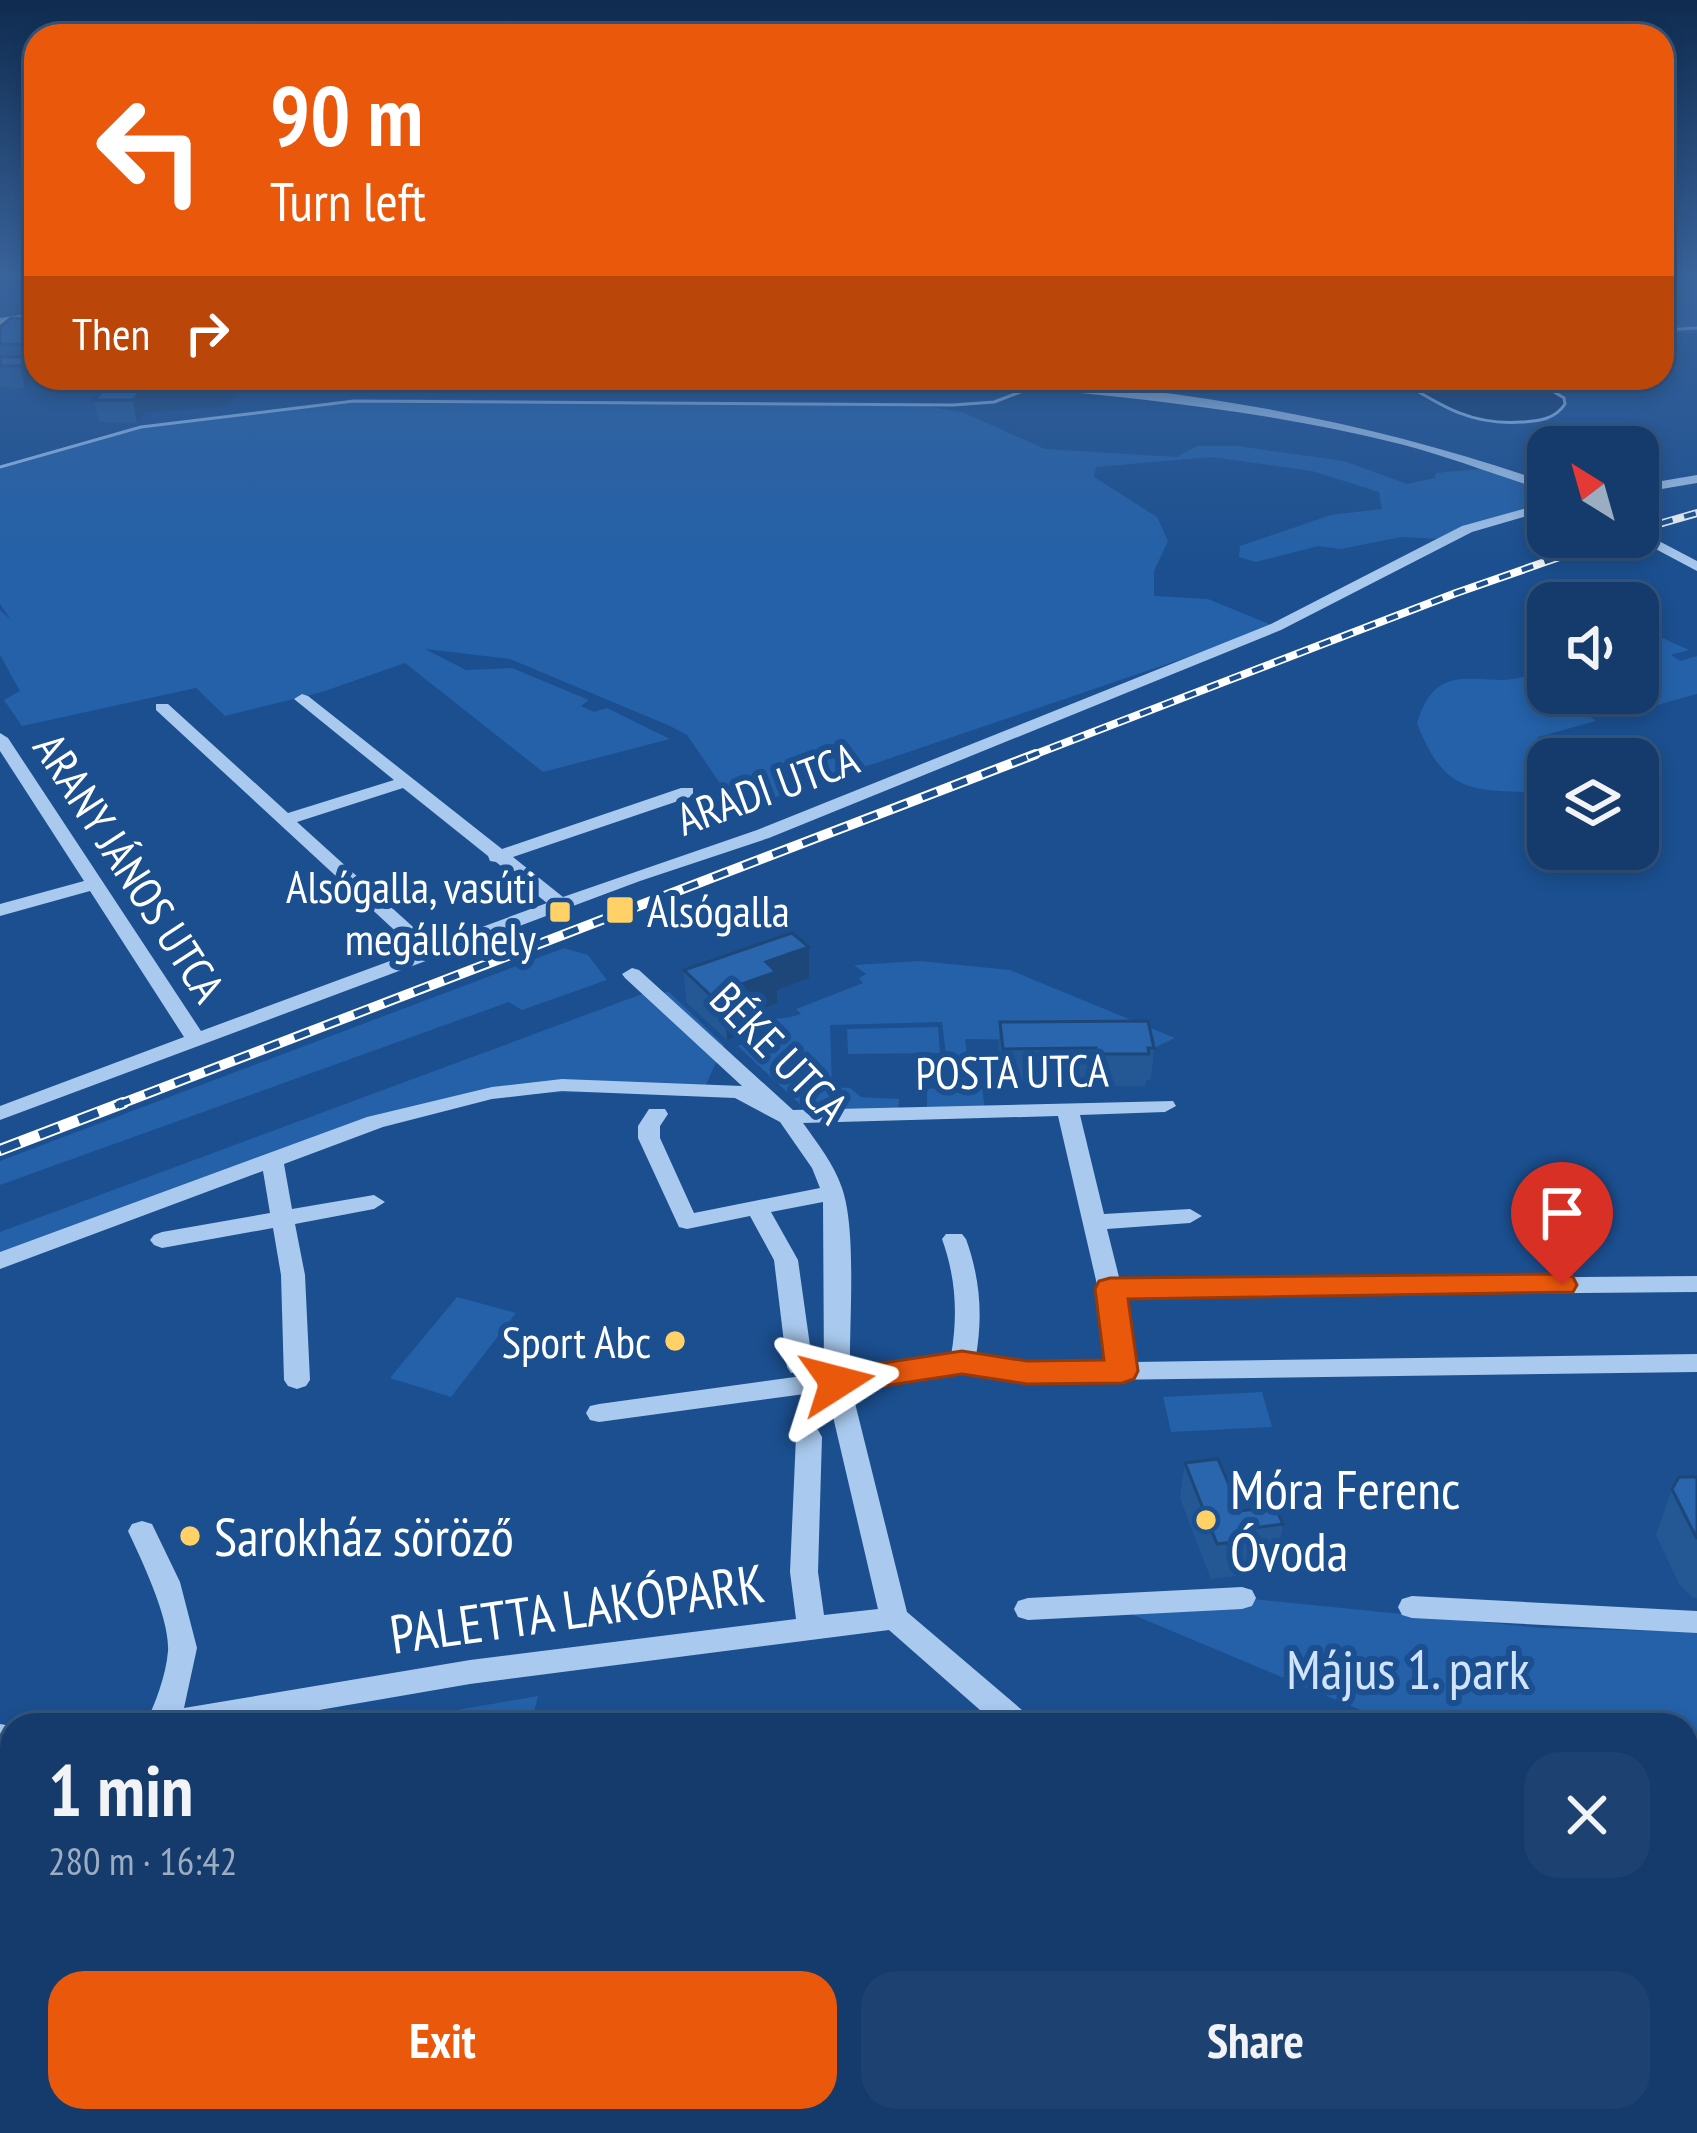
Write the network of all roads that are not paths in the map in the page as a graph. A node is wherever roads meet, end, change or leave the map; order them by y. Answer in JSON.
{"nodes":[{"id":1,"x":1070,"y":390,"type":"edge"},
{"id":2,"x":1697,"y":478,"type":"edge"},
{"id":3,"x":1527,"y":480,"type":"edge"},
{"id":4,"x":1659,"y":485,"type":"edge"},
{"id":5,"x":1527,"y":512,"type":"edge"},
{"id":6,"x":1659,"y":546,"type":"edge"},
{"id":7,"x":1697,"y":567,"type":"edge"},
{"id":8,"x":302,"y":699,"type":"dead end"},
{"id":9,"x":162,"y":707,"type":"dead end"},
{"id":10,"x":1,"y":741,"type":"edge"},
{"id":11,"x":402,"y":783,"type":"junction"},
{"id":12,"x":687,"y":792,"type":"dead end"},
{"id":13,"x":287,"y":819,"type":"junction"},
{"id":14,"x":496,"y":857,"type":"junction"},
{"id":15,"x":95,"y":884,"type":"junction"},
{"id":16,"x":560,"y":904,"type":"junction"},
{"id":17,"x":0,"y":910,"type":"edge"},
{"id":18,"x":430,"y":953,"type":"junction"},
{"id":19,"x":632,"y":974,"type":"dead end"},
{"id":20,"x":195,"y":1038,"type":"junction"},
{"id":21,"x":1165,"y":1106,"type":"dead end"},
{"id":22,"x":1068,"y":1112,"type":"junction"},
{"id":23,"x":0,"y":1113,"type":"edge"},
{"id":24,"x":658,"y":1114,"type":"dead end"},
{"id":25,"x":788,"y":1117,"type":"junction"},
{"id":26,"x":272,"y":1160,"type":"junction"},
{"id":27,"x":833,"y":1192,"type":"junction"},
{"id":28,"x":374,"y":1202,"type":"dead end"},
{"id":29,"x":757,"y":1207,"type":"junction"},
{"id":30,"x":284,"y":1216,"type":"junction"},
{"id":31,"x":1190,"y":1216,"type":"dead end"},
{"id":32,"x":1092,"y":1222,"type":"junction"},
{"id":33,"x":954,"y":1239,"type":"dead end"},
{"id":34,"x":162,"y":1240,"type":"dead end"},
{"id":35,"x":0,"y":1261,"type":"edge"},
{"id":36,"x":1697,"y":1284,"type":"edge"},
{"id":37,"x":1110,"y":1289,"type":"junction"},
{"id":38,"x":962,"y":1363,"type":"junction"},
{"id":39,"x":1697,"y":1363,"type":"edge"},
{"id":40,"x":800,"y":1366,"type":"dead end"},
{"id":41,"x":1122,"y":1371,"type":"junction"},
{"id":42,"x":297,"y":1379,"type":"dead end"},
{"id":43,"x":837,"y":1382,"type":"junction"},
{"id":44,"x":599,"y":1413,"type":"dead end"},
{"id":45,"x":809,"y":1437,"type":"dead end"},
{"id":46,"x":142,"y":1531,"type":"dead end"},
{"id":47,"x":1242,"y":1598,"type":"dead end"},
{"id":48,"x":1412,"y":1606,"type":"dead end"},
{"id":49,"x":1028,"y":1609,"type":"dead end"},
{"id":50,"x":894,"y":1618,"type":"junction"},
{"id":51,"x":1697,"y":1622,"type":"edge"},
{"id":52,"x":811,"y":1628,"type":"junction"},
{"id":53,"x":165,"y":1713,"type":"edge"},
{"id":54,"x":281,"y":1713,"type":"edge"},
{"id":55,"x":1004,"y":1713,"type":"edge"},
{"id":56,"x":578,"y":2133,"type":"edge"},
{"id":57,"x":616,"y":2133,"type":"edge"}],
"edges":[{"from":1,"to":3,"type":"street"},
{"from":2,"to":4,"type":"street"},
{"from":5,"to":16,"type":"street","name":"ARADI UTCA"},
{"from":6,"to":7,"type":"street"},
{"from":8,"to":11,"type":"street"},
{"from":9,"to":13,"type":"street"},
{"from":10,"to":15,"type":"street","name":"ARANY JÁNOS UTCA"},
{"from":11,"to":13,"type":"street"},
{"from":11,"to":14,"type":"street"},
{"from":12,"to":14,"type":"street"},
{"from":13,"to":18,"type":"street"},
{"from":14,"to":16,"type":"street"},
{"from":15,"to":17,"type":"street"},
{"from":15,"to":20,"type":"street","name":"ARANY JÁNOS UTCA"},
{"from":16,"to":18,"type":"street","name":"ARADI UTCA"},
{"from":18,"to":20,"type":"street","name":"ARADI UTCA"},
{"from":19,"to":25,"type":"street","name":"BÉKE UTCA"},
{"from":20,"to":23,"type":"street","name":"ARADI UTCA"},
{"from":21,"to":22,"type":"street","name":"POSTA UTCA"},
{"from":22,"to":25,"type":"street","name":"POSTA UTCA"},
{"from":22,"to":32,"type":"street"},
{"from":24,"to":29,"type":"street"},
{"from":25,"to":26,"type":"street"},
{"from":25,"to":27,"type":"street","name":"BÉKE UTCA"},
{"from":26,"to":30,"type":"street"},
{"from":26,"to":35,"type":"street"},
{"from":27,"to":29,"type":"street"},
{"from":27,"to":43,"type":"street","name":"BÉKE UTCA"},
{"from":28,"to":30,"type":"street"},
{"from":29,"to":40,"type":"street"},
{"from":30,"to":34,"type":"street"},
{"from":30,"to":42,"type":"street"},
{"from":31,"to":32,"type":"street"},
{"from":32,"to":37,"type":"street"},
{"from":33,"to":38,"type":"street"},
{"from":36,"to":37,"type":"street"},
{"from":37,"to":41,"type":"street"},
{"from":38,"to":41,"type":"street"},
{"from":38,"to":43,"type":"street"},
{"from":39,"to":41,"type":"street"},
{"from":43,"to":44,"type":"street"},
{"from":43,"to":50,"type":"street","name":"BÉKE UTCA"},
{"from":45,"to":52,"type":"street"},
{"from":46,"to":53,"type":"street","name":"PALETTA LAKÓPARK"},
{"from":47,"to":49,"type":"street"},
{"from":48,"to":51,"type":"street"},
{"from":50,"to":52,"type":"street","name":"PALETTA LAKÓPARK"},
{"from":50,"to":55,"type":"street"},
{"from":52,"to":54,"type":"street","name":"PALETTA LAKÓPARK"},
{"from":56,"to":57,"type":"street"}]}
